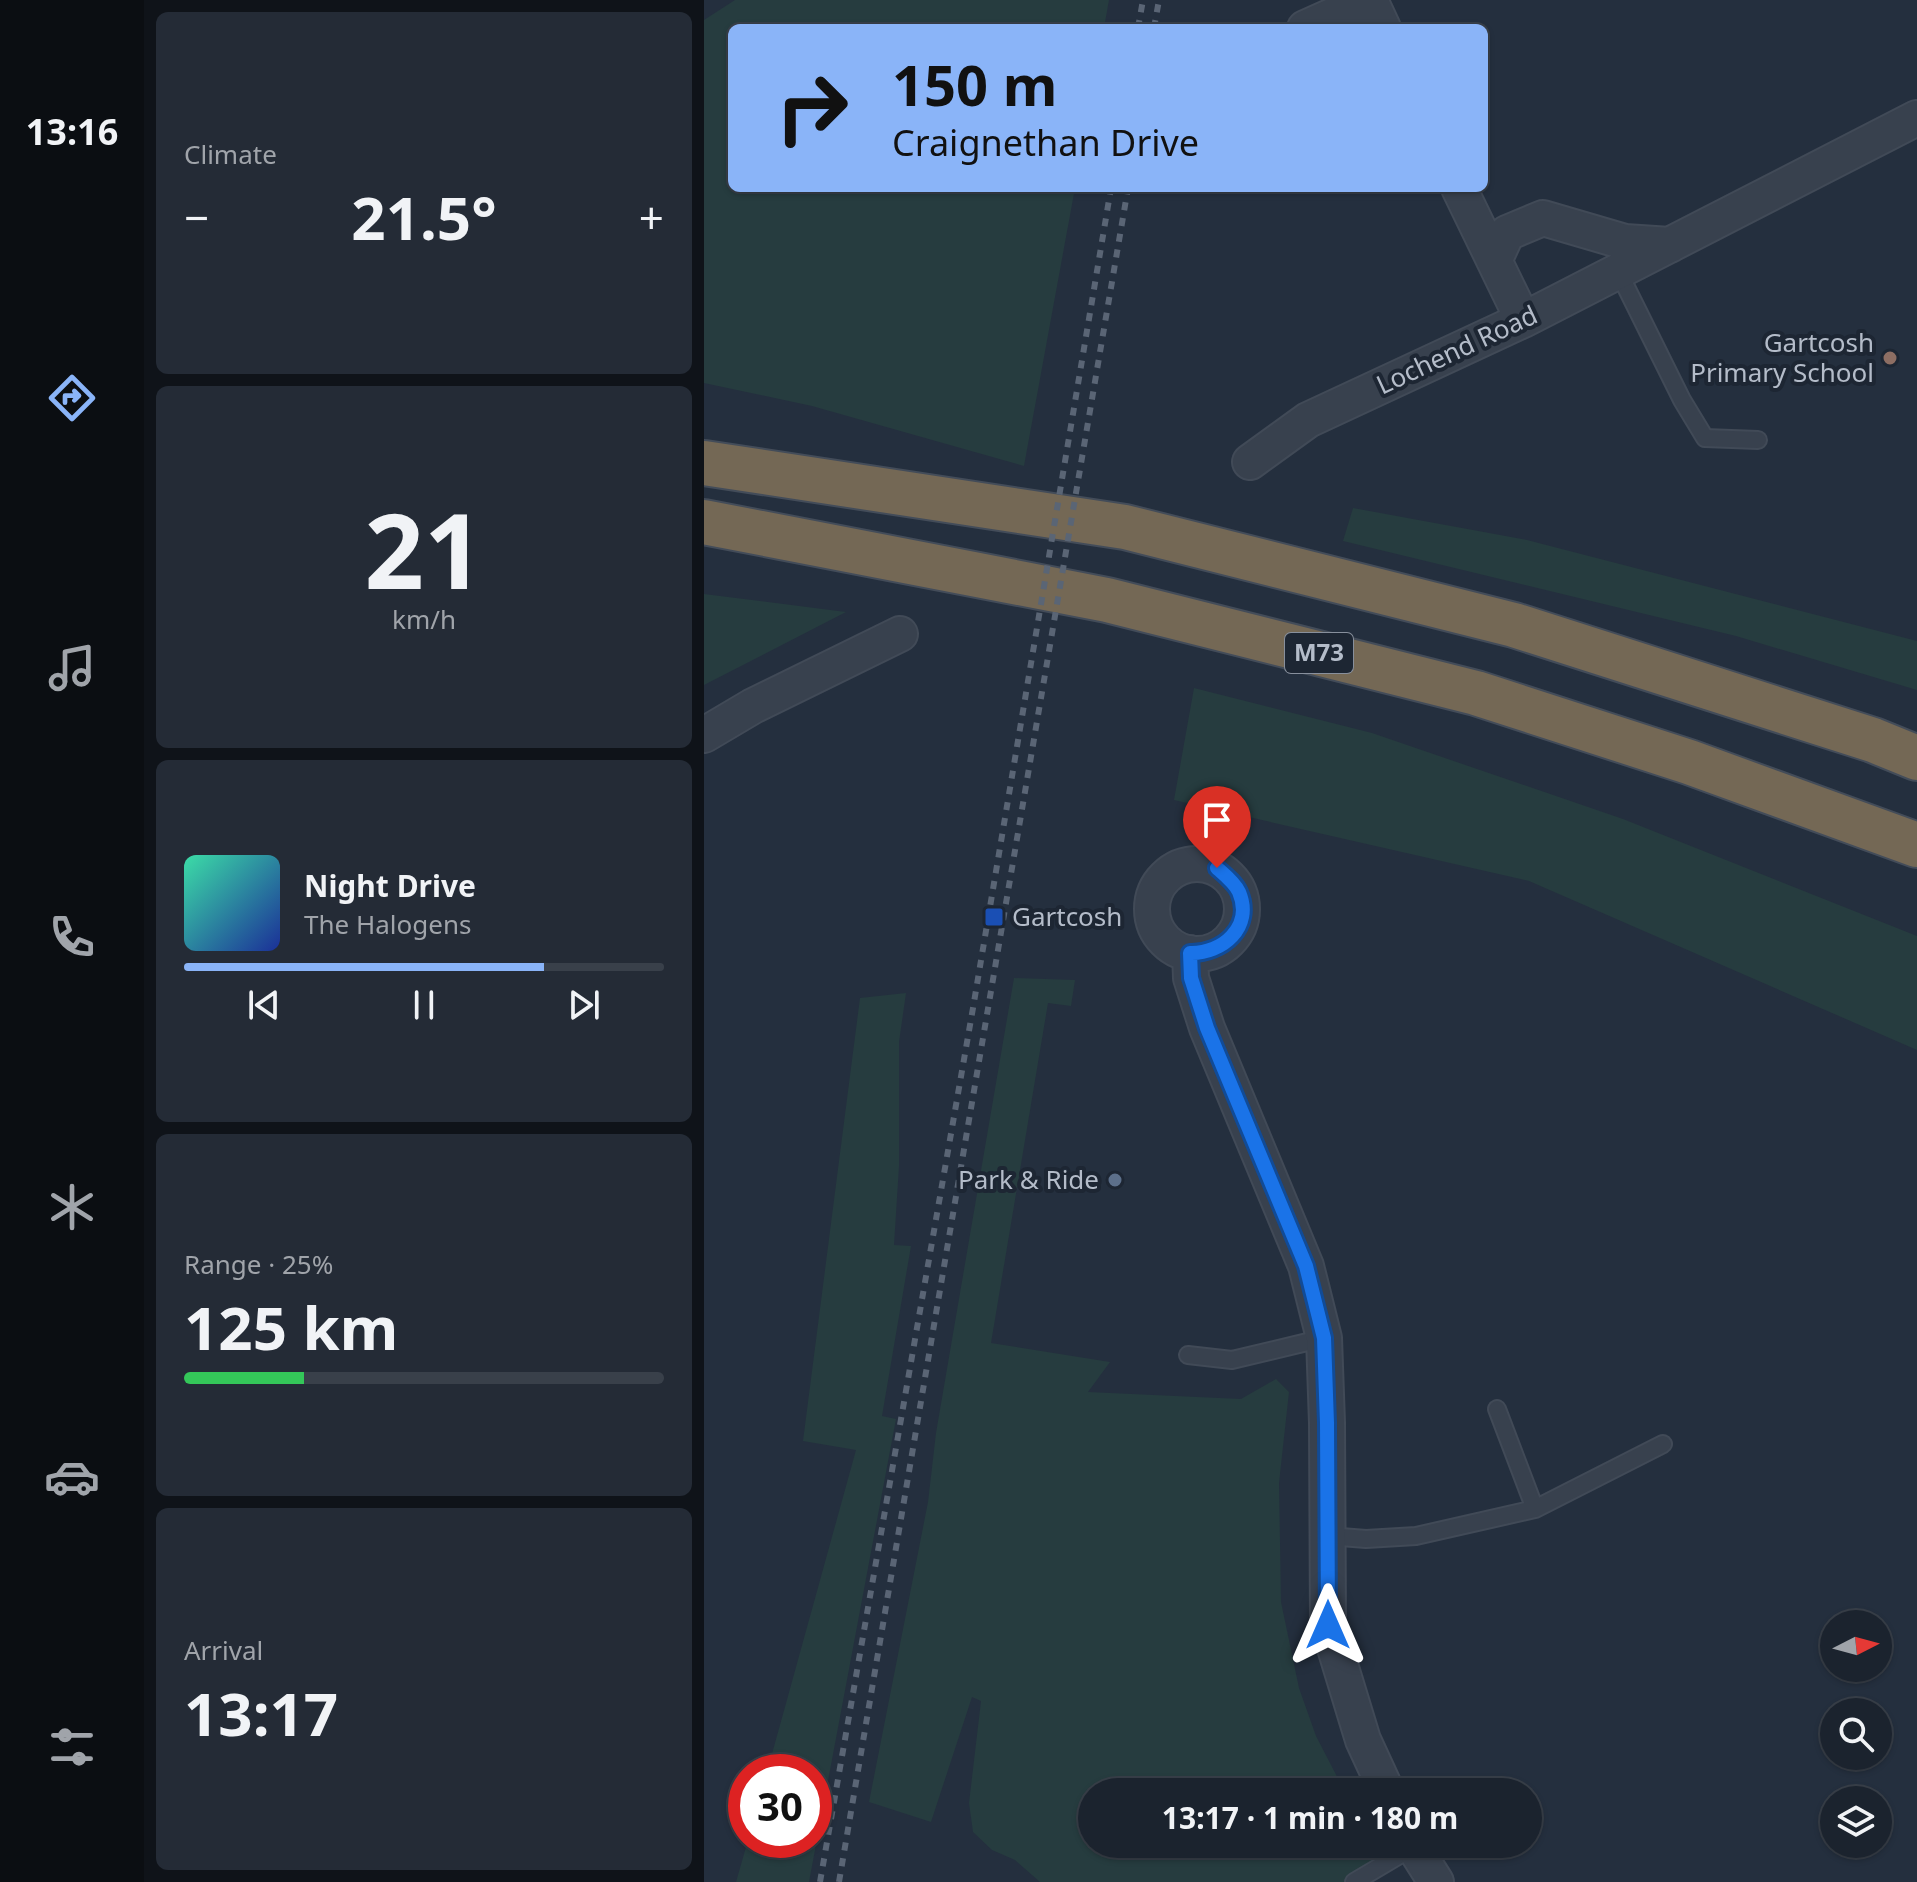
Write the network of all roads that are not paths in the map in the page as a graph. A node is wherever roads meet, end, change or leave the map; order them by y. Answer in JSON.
{"nodes":[{"id":1,"x":1369,"y":0,"type":"edge"},
{"id":2,"x":1314,"y":24,"type":"edge"},
{"id":3,"x":1381,"y":24,"type":"edge"},
{"id":4,"x":1917,"y":118,"type":"edge"},
{"id":5,"x":1461,"y":192,"type":"edge"},
{"id":6,"x":1670,"y":245,"type":"junction"},
{"id":7,"x":1495,"y":259,"type":"junction"},
{"id":8,"x":1618,"y":271,"type":"junction"},
{"id":9,"x":1523,"y":320,"type":"junction"},
{"id":10,"x":1758,"y":440,"type":"dead end"},
{"id":11,"x":1250,"y":462,"type":"dead end"},
{"id":12,"x":704,"y":463,"type":"edge"},
{"id":13,"x":704,"y":522,"type":"edge"},
{"id":14,"x":900,"y":634,"type":"dead end"},
{"id":15,"x":704,"y":735,"type":"edge"},
{"id":16,"x":1917,"y":755,"type":"edge"},
{"id":17,"x":1689,"y":762,"type":"junction"},
{"id":18,"x":1917,"y":845,"type":"edge"},
{"id":19,"x":1917,"y":864,"type":"edge"},
{"id":20,"x":1190,"y":953,"type":"dead end"},
{"id":21,"x":1324,"y":1338,"type":"junction"},
{"id":22,"x":1188,"y":1355,"type":"dead end"},
{"id":23,"x":1497,"y":1409,"type":"dead end"},
{"id":24,"x":1663,"y":1444,"type":"dead end"},
{"id":25,"x":1535,"y":1509,"type":"junction"},
{"id":26,"x":1328,"y":1536,"type":"junction"},
{"id":27,"x":1381,"y":1778,"type":"edge"},
{"id":28,"x":1392,"y":1858,"type":"edge"},
{"id":29,"x":1420,"y":1858,"type":"edge"},
{"id":30,"x":1354,"y":1882,"type":"edge"},
{"id":31,"x":1436,"y":1882,"type":"edge"}],
"edges":[{"from":1,"to":2,"type":"street"},
{"from":1,"to":3,"type":"street"},
{"from":4,"to":6,"type":"street","name":"Lochend Road"},
{"from":5,"to":7,"type":"street"},
{"from":6,"to":7,"type":"street"},
{"from":6,"to":8,"type":"street","name":"Lochend Road"},
{"from":7,"to":9,"type":"street"},
{"from":8,"to":9,"type":"street","name":"Lochend Road"},
{"from":8,"to":10,"type":"lane"},
{"from":9,"to":11,"type":"street","name":"Lochend Road"},
{"from":12,"to":16,"type":"highway"},
{"from":13,"to":17,"type":"highway","number":"M73"},
{"from":14,"to":15,"type":"street"},
{"from":17,"to":18,"type":"highway","number":"M73"},
{"from":17,"to":19,"type":"highway"},
{"from":20,"to":21,"type":"street"},
{"from":21,"to":22,"type":"lane"},
{"from":21,"to":26,"type":"street"},
{"from":23,"to":25,"type":"lane"},
{"from":24,"to":25,"type":"lane"},
{"from":25,"to":26,"type":"lane"},
{"from":26,"to":27,"type":"street"},
{"from":28,"to":30,"type":"lane"},
{"from":29,"to":31,"type":"street"}]}
